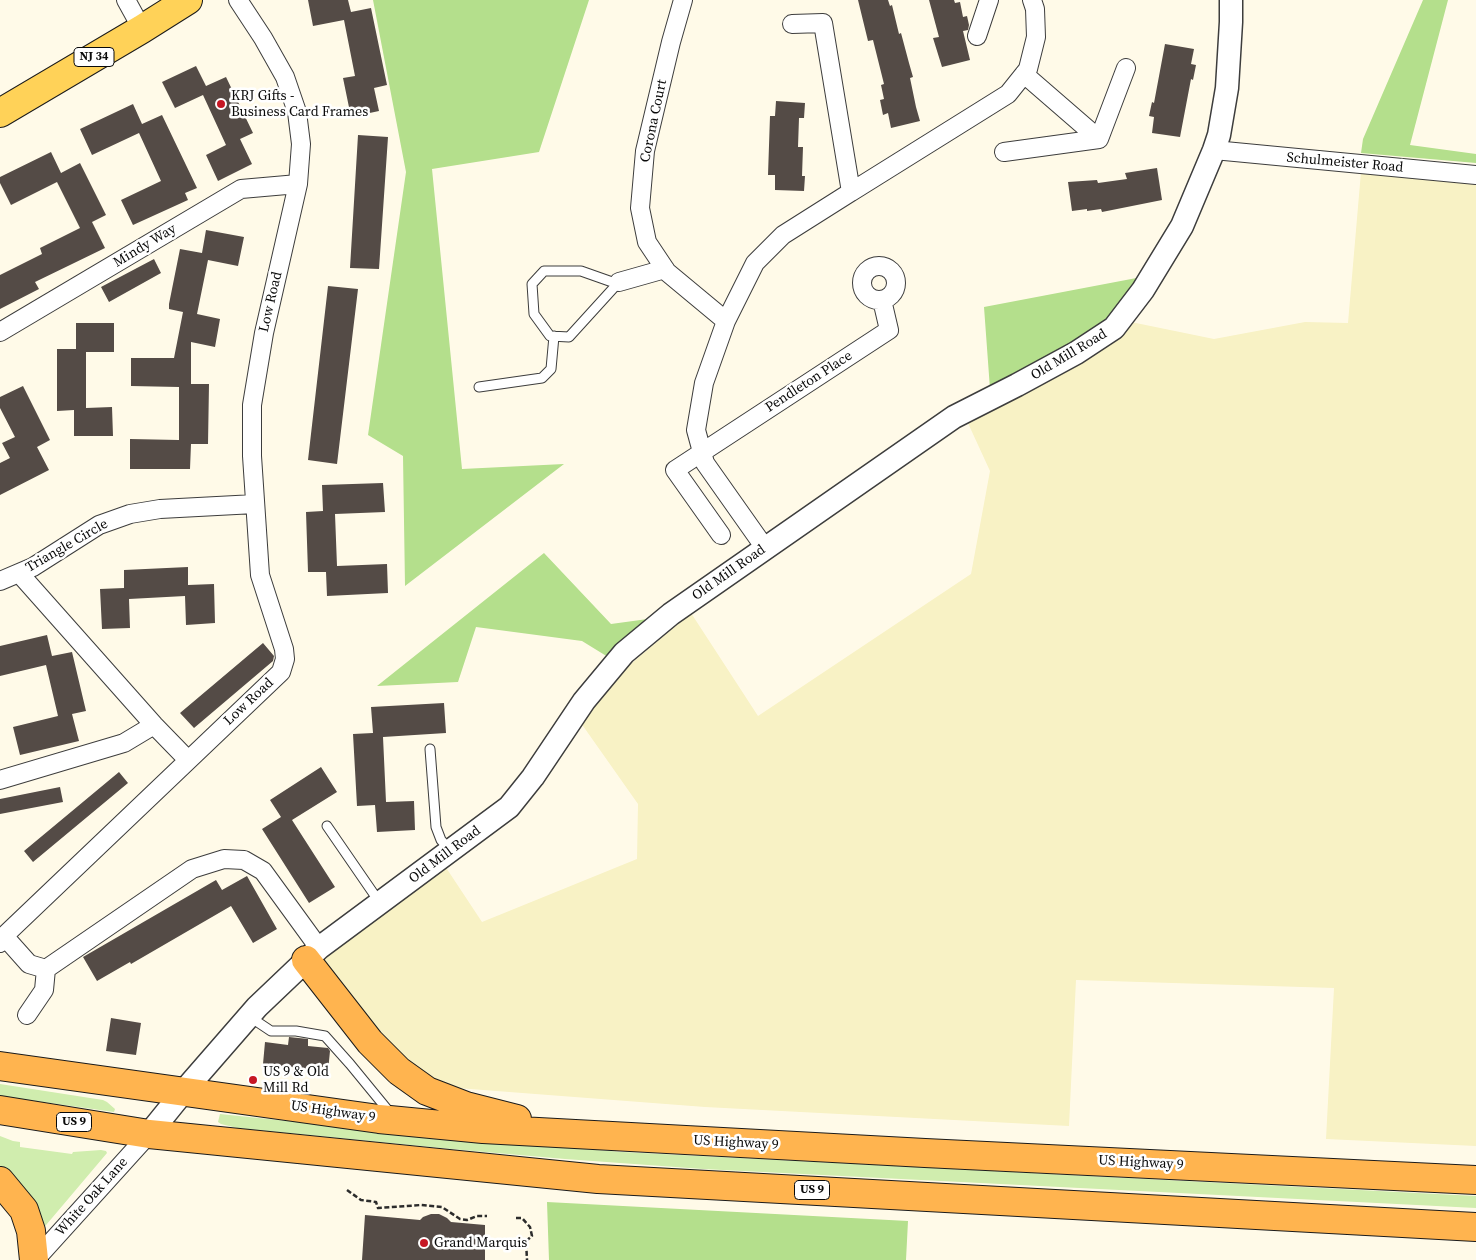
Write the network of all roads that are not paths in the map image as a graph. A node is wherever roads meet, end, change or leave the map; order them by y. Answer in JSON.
{"nodes":[{"id":1,"x":188,"y":0,"type":"edge"},
{"id":2,"x":238,"y":0,"type":"edge"},
{"id":3,"x":683,"y":0,"type":"edge"},
{"id":4,"x":989,"y":0,"type":"edge"},
{"id":5,"x":1032,"y":0,"type":"edge"},
{"id":6,"x":1231,"y":0,"type":"edge"},
{"id":7,"x":130,"y":1,"type":"edge"},
{"id":8,"x":792,"y":24,"type":"dead end"},
{"id":9,"x":142,"y":29,"type":"junction"},
{"id":10,"x":977,"y":36,"type":"dead end"},
{"id":11,"x":1126,"y":68,"type":"dead end"},
{"id":12,"x":1024,"y":74,"type":"junction"},
{"id":13,"x":0,"y":113,"type":"edge"},
{"id":14,"x":1099,"y":139,"type":"junction"},
{"id":15,"x":1214,"y":150,"type":"junction"},
{"id":16,"x":1004,"y":152,"type":"dead end"},
{"id":17,"x":1476,"y":175,"type":"edge"},
{"id":18,"x":298,"y":184,"type":"junction"},
{"id":19,"x":851,"y":192,"type":"junction"},
{"id":20,"x":665,"y":269,"type":"junction"},
{"id":21,"x":619,"y":282,"type":"junction"},
{"id":22,"x":882,"y":300,"type":"dead end"},
{"id":23,"x":726,"y":321,"type":"junction"},
{"id":24,"x":0,"y":332,"type":"edge"},
{"id":25,"x":554,"y":336,"type":"junction"},
{"id":26,"x":480,"y":387,"type":"dead end"},
{"id":27,"x":702,"y":451,"type":"junction"},
{"id":28,"x":255,"y":504,"type":"junction"},
{"id":29,"x":721,"y":535,"type":"dead end"},
{"id":30,"x":766,"y":548,"type":"junction"},
{"id":31,"x":19,"y":573,"type":"junction"},
{"id":32,"x":0,"y":581,"type":"edge"},
{"id":33,"x":154,"y":725,"type":"junction"},
{"id":34,"x":430,"y":749,"type":"dead end"},
{"id":35,"x":188,"y":760,"type":"junction"},
{"id":36,"x":0,"y":780,"type":"edge"},
{"id":37,"x":327,"y":826,"type":"dead end"},
{"id":38,"x":450,"y":850,"type":"junction"},
{"id":39,"x":380,"y":903,"type":"junction"},
{"id":40,"x":2,"y":939,"type":"edge"},
{"id":41,"x":313,"y":954,"type":"junction"},
{"id":42,"x":46,"y":969,"type":"junction"},
{"id":43,"x":27,"y":1015,"type":"dead end"},
{"id":44,"x":250,"y":1016,"type":"junction"},
{"id":45,"x":0,"y":1066,"type":"edge"},
{"id":46,"x":182,"y":1092,"type":"junction"},
{"id":47,"x":0,"y":1110,"type":"edge"},
{"id":48,"x":396,"y":1120,"type":"junction"},
{"id":49,"x":149,"y":1134,"type":"junction"},
{"id":50,"x":582,"y":1134,"type":"junction"},
{"id":51,"x":1476,"y":1180,"type":"edge"},
{"id":52,"x":0,"y":1181,"type":"edge"},
{"id":53,"x":1476,"y":1227,"type":"edge"},
{"id":54,"x":35,"y":1260,"type":"edge"}],
"edges":[{"from":1,"to":9,"type":"main road","number":"NJ 34"},
{"from":2,"to":18,"type":"street","name":"Low Road"},
{"from":3,"to":20,"type":"street","name":"Corona Court"},
{"from":4,"to":10,"type":"street"},
{"from":5,"to":12,"type":"street"},
{"from":6,"to":15,"type":"street","name":"Old Mill Road"},
{"from":7,"to":9,"type":"street"},
{"from":8,"to":19,"type":"street"},
{"from":9,"to":13,"type":"main road","number":"NJ 34"},
{"from":11,"to":14,"type":"street"},
{"from":12,"to":14,"type":"street"},
{"from":12,"to":19,"type":"street"},
{"from":14,"to":16,"type":"street"},
{"from":15,"to":17,"type":"street","name":"Schulmeister Road"},
{"from":15,"to":30,"type":"street","name":"Old Mill Road"},
{"from":18,"to":24,"type":"street","name":"Mindy Way"},
{"from":18,"to":28,"type":"street","name":"Low Road"},
{"from":19,"to":23,"type":"street"},
{"from":20,"to":21,"type":"street"},
{"from":20,"to":23,"type":"street","name":"Corona Court"},
{"from":21,"to":25,"type":"lane"},
{"from":21,"to":25,"type":"lane"},
{"from":22,"to":27,"type":"street","name":"Pendleton Place"},
{"from":23,"to":27,"type":"street"},
{"from":25,"to":26,"type":"lane"},
{"from":27,"to":29,"type":"street","name":"Pendleton Place"},
{"from":27,"to":30,"type":"street"},
{"from":28,"to":31,"type":"street","name":"Triangle Circle"},
{"from":28,"to":35,"type":"street","name":"Low Road"},
{"from":30,"to":38,"type":"street","name":"Old Mill Road"},
{"from":31,"to":32,"type":"street","name":"Triangle Circle"},
{"from":31,"to":33,"type":"street"},
{"from":33,"to":35,"type":"street"},
{"from":33,"to":36,"type":"street"},
{"from":34,"to":38,"type":"lane"},
{"from":35,"to":40,"type":"street","name":"Low Road"},
{"from":37,"to":39,"type":"lane"},
{"from":38,"to":39,"type":"street","name":"Old Mill Road"},
{"from":39,"to":41,"type":"street","name":"Old Mill Road"},
{"from":40,"to":42,"type":"street","name":"Low Road"},
{"from":41,"to":42,"type":"street"},
{"from":41,"to":44,"type":"street","name":"Old Mill Road"},
{"from":41,"to":50,"type":"highway"},
{"from":42,"to":43,"type":"street"},
{"from":44,"to":46,"type":"street","name":"Old Mill Road"},
{"from":44,"to":48,"type":"lane"},
{"from":45,"to":46,"type":"highway","name":"US Highway 9"},
{"from":46,"to":48,"type":"highway","name":"US Highway 9"},
{"from":46,"to":49,"type":"street","name":"Old Mill Road"},
{"from":47,"to":49,"type":"highway","number":"US 9"},
{"from":48,"to":50,"type":"highway","name":"US Highway 9"},
{"from":49,"to":53,"type":"highway","number":"US 9"},
{"from":49,"to":54,"type":"street","name":"White Oak Lane"},
{"from":50,"to":51,"type":"highway","name":"US Highway 9"},
{"from":52,"to":54,"type":"highway"}]}
